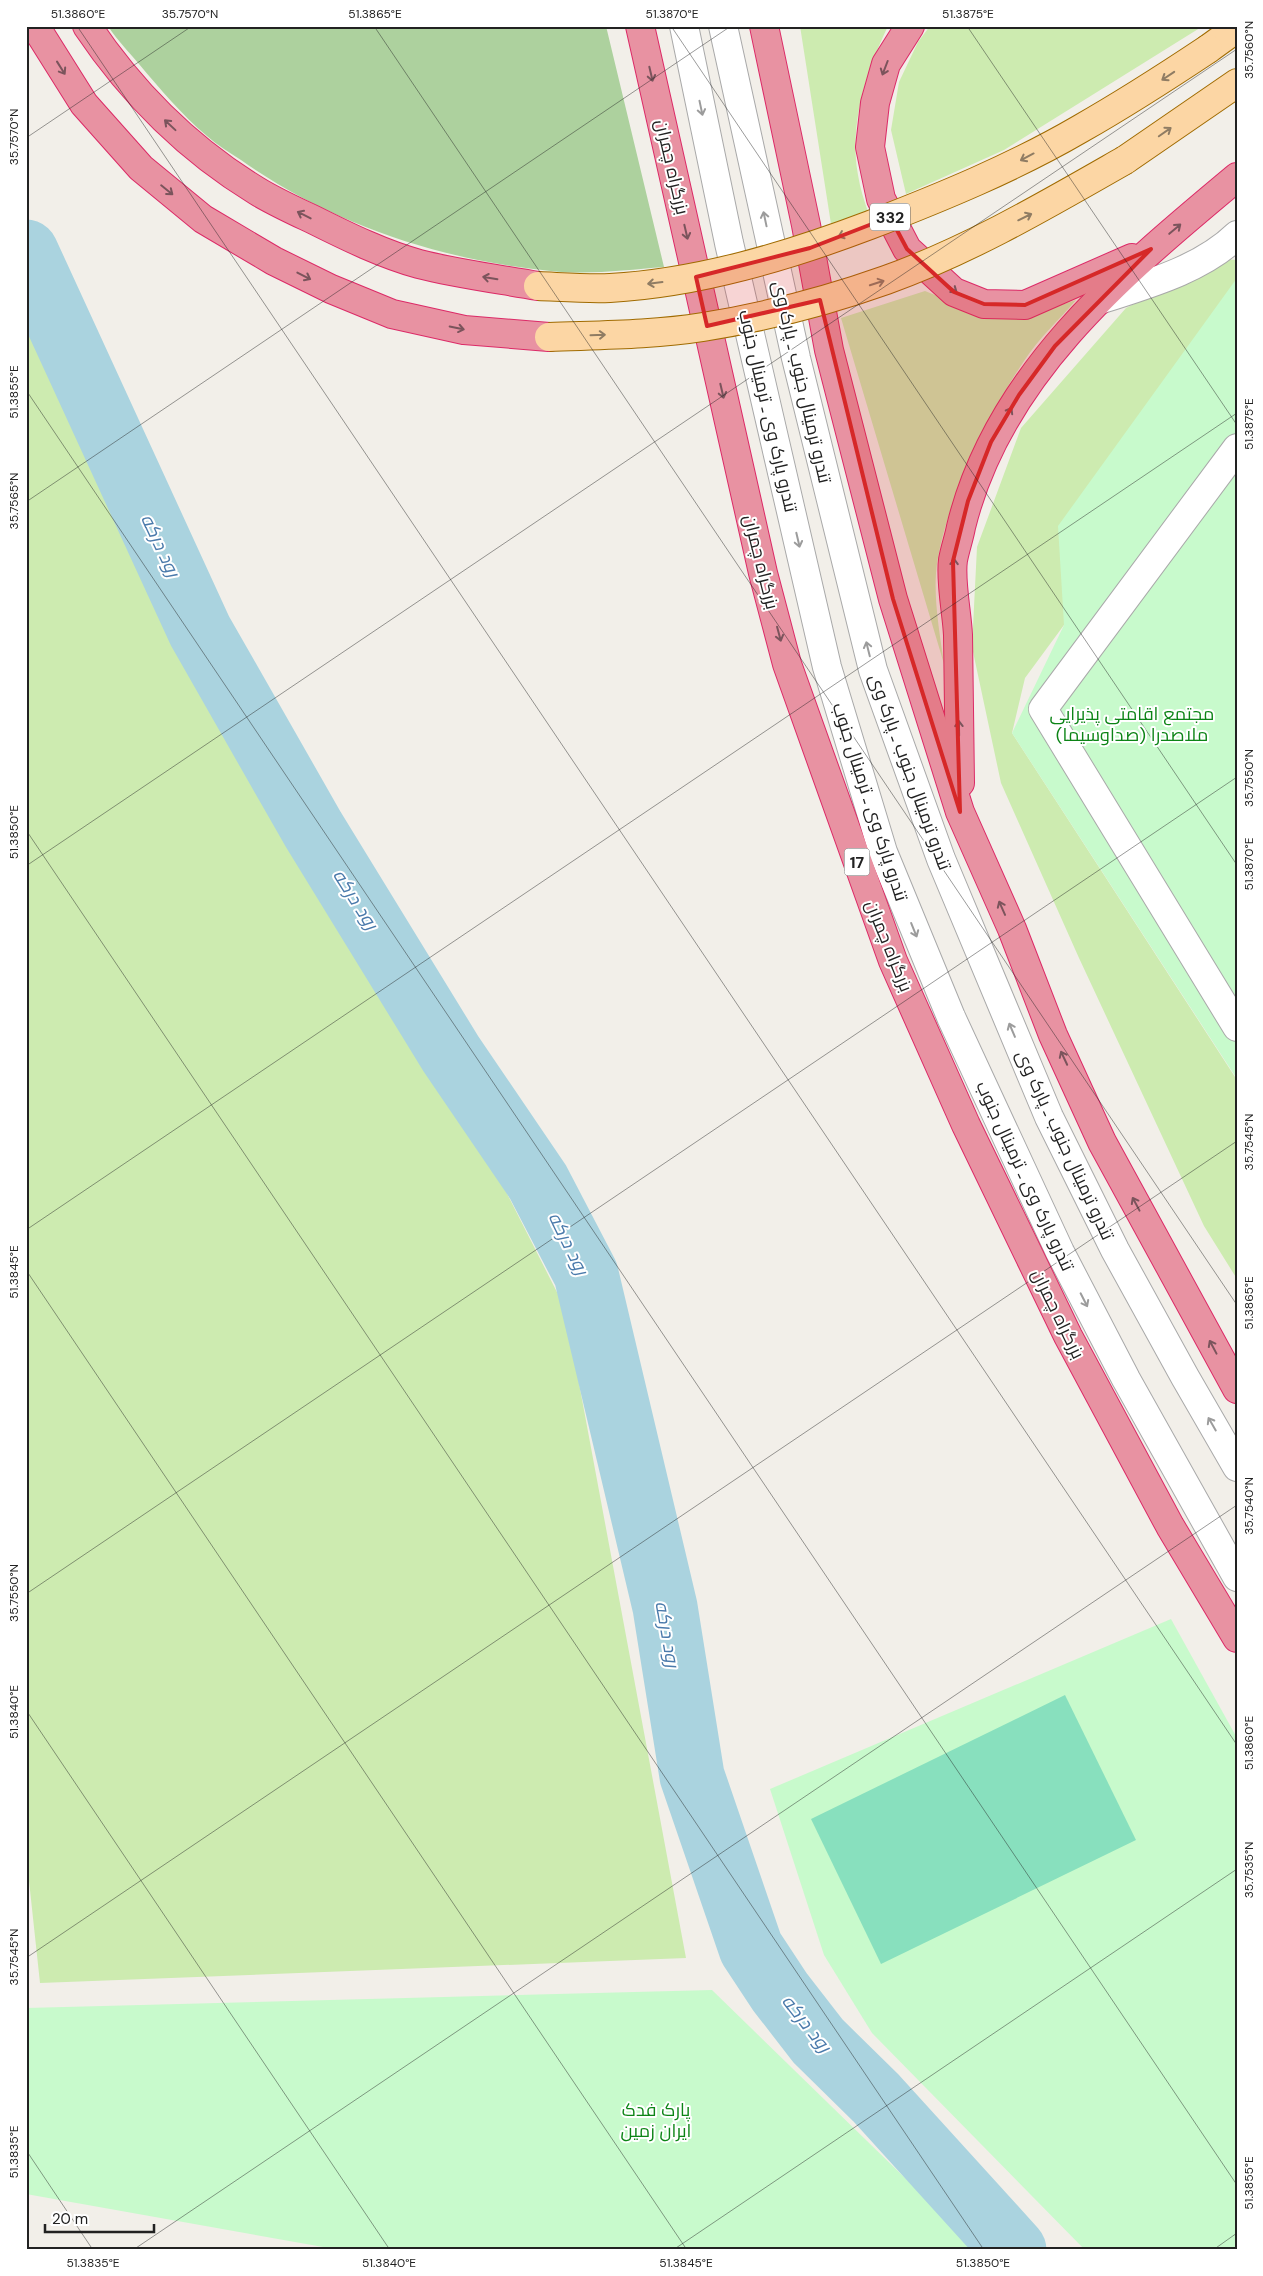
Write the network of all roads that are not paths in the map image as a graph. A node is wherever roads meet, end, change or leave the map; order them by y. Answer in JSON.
{"nodes":[{"id":1,"x":35,"y":26,"type":"edge"},
{"id":2,"x":87,"y":26,"type":"edge"},
{"id":3,"x":640,"y":26,"type":"edge"},
{"id":4,"x":684,"y":26,"type":"edge"},
{"id":5,"x":723,"y":26,"type":"edge"},
{"id":6,"x":764,"y":26,"type":"edge"},
{"id":7,"x":910,"y":26,"type":"edge"},
{"id":8,"x":1237,"y":28,"type":"edge"},
{"id":9,"x":1237,"y":83,"type":"edge"},
{"id":10,"x":1237,"y":177,"type":"edge"},
{"id":11,"x":1237,"y":235,"type":"edge"},
{"id":12,"x":1151,"y":249,"type":"junction"},
{"id":13,"x":538,"y":286,"type":"joint"},
{"id":14,"x":1098,"y":300,"type":"junction"},
{"id":15,"x":549,"y":337,"type":"joint"},
{"id":16,"x":1237,"y":448,"type":"edge"},
{"id":17,"x":960,"y":812,"type":"junction"},
{"id":18,"x":1237,"y":1027,"type":"edge"},
{"id":19,"x":1237,"y":1389,"type":"edge"},
{"id":20,"x":1237,"y":1466,"type":"edge"},
{"id":21,"x":1237,"y":1577,"type":"edge"},
{"id":22,"x":1237,"y":1638,"type":"edge"}],
"edges":[{"from":1,"to":15,"type":"highway","one_way":true},
{"from":13,"to":2,"type":"highway","one_way":true},
{"from":3,"to":22,"type":"highway","name":"بزرگراه چمران","number":"17","one_way":true},
{"from":4,"to":21,"type":"lane","name":"تندرو پارک وی ـ ترمینال جنوب","one_way":true},
{"from":20,"to":5,"type":"lane","name":"تندرو ترمینال جنوب ـ پارک وی","one_way":true},
{"from":6,"to":17,"type":"highway"},
{"from":7,"to":12,"type":"highway","one_way":true},
{"from":8,"to":13,"type":"main road","number":"332","one_way":true,"bridge":true},
{"from":15,"to":9,"type":"main road","one_way":true,"bridge":true},
{"from":12,"to":10,"type":"highway","one_way":true},
{"from":11,"to":14,"type":"lane"},
{"from":12,"to":14,"type":"highway"},
{"from":17,"to":14,"type":"highway","one_way":true},
{"from":16,"to":18,"type":"lane"},
{"from":19,"to":17,"type":"highway","one_way":true}]}
